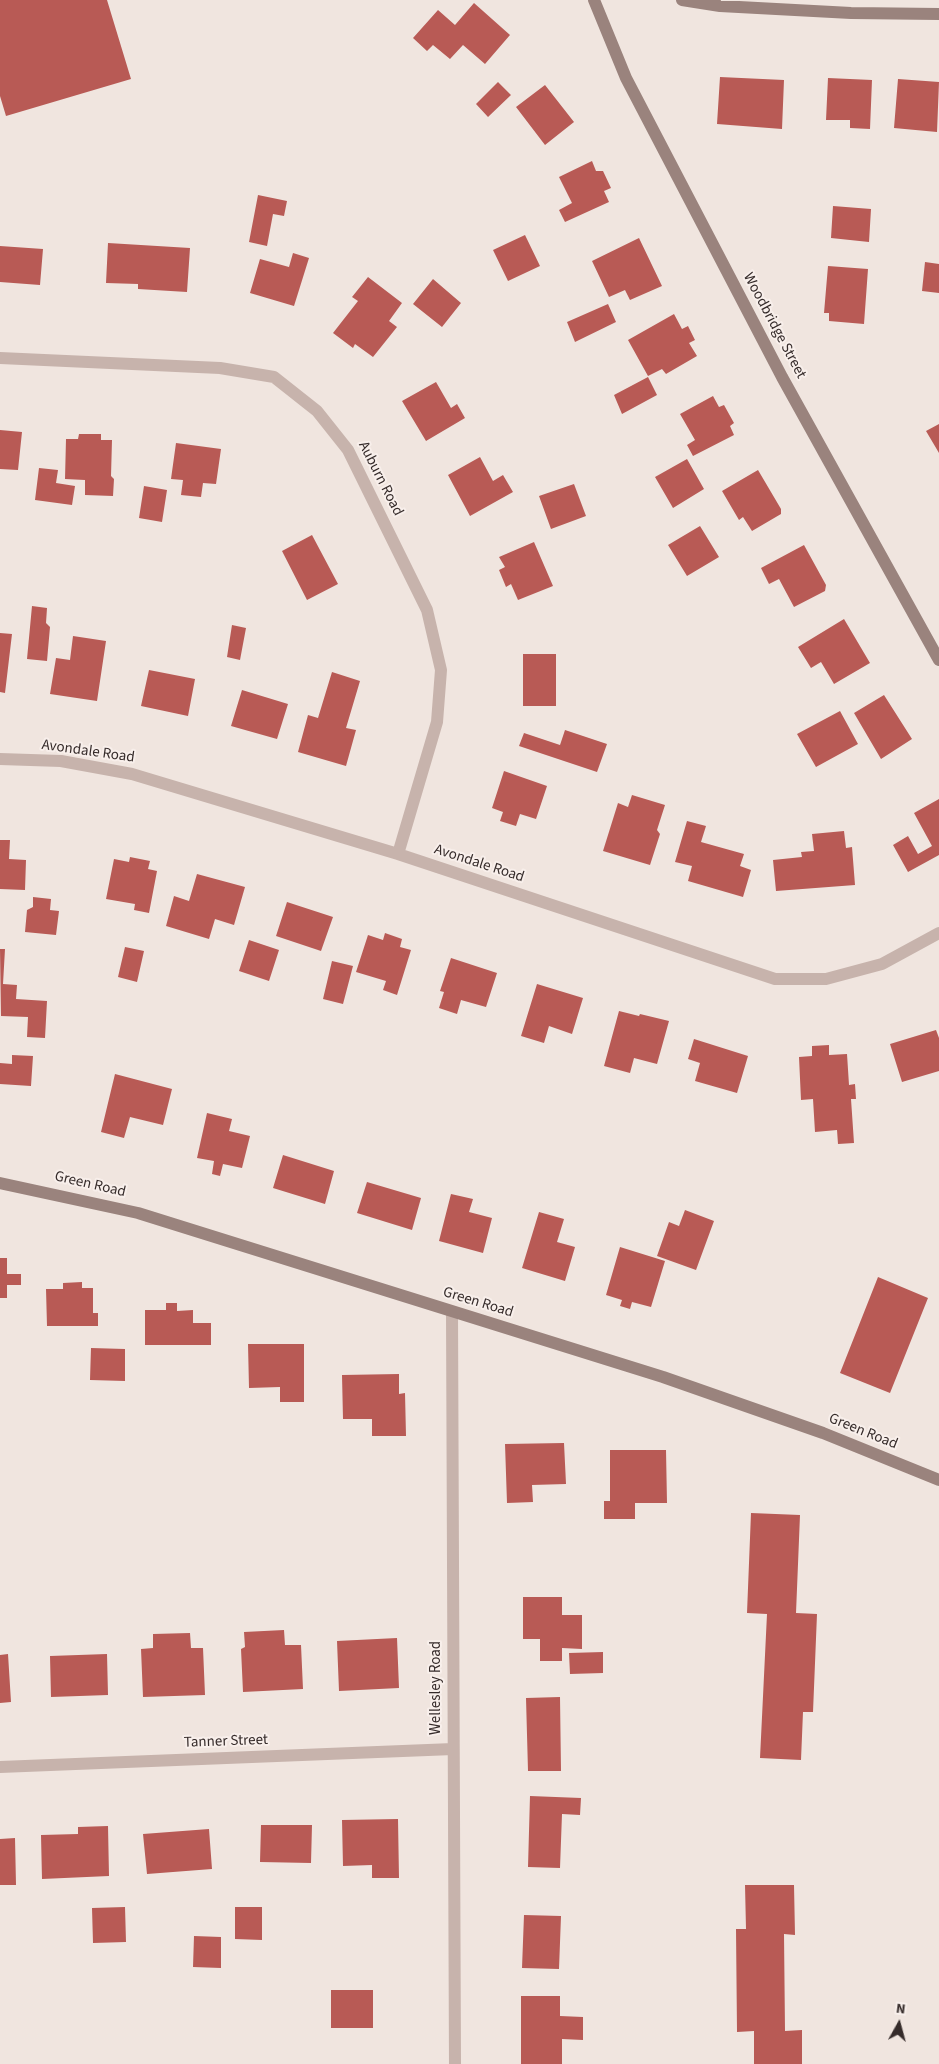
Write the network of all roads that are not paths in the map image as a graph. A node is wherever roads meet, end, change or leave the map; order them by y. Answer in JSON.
{"nodes":[{"id":1,"x":594,"y":0,"type":"edge"},
{"id":2,"x":682,"y":0,"type":"edge"},
{"id":3,"x":939,"y":14,"type":"edge"},
{"id":4,"x":0,"y":358,"type":"edge"},
{"id":5,"x":939,"y":660,"type":"edge"},
{"id":6,"x":0,"y":759,"type":"edge"},
{"id":7,"x":398,"y":854,"type":"junction"},
{"id":8,"x":939,"y":933,"type":"edge"},
{"id":9,"x":0,"y":1184,"type":"edge"},
{"id":10,"x":452,"y":1312,"type":"junction"},
{"id":11,"x":939,"y":1480,"type":"edge"},
{"id":12,"x":453,"y":1749,"type":"junction"},
{"id":13,"x":0,"y":1767,"type":"edge"},
{"id":14,"x":455,"y":2064,"type":"edge"}],
"edges":[{"from":1,"to":5,"type":"street","name":"Woodbridge Street"},
{"from":2,"to":3,"type":"street"},
{"from":4,"to":7,"type":"street","name":"Auburn Road"},
{"from":6,"to":7,"type":"street","name":"Avondale Road"},
{"from":7,"to":8,"type":"street","name":"Avondale Road"},
{"from":9,"to":10,"type":"street","name":"Green Road"},
{"from":10,"to":11,"type":"street","name":"Green Road"},
{"from":10,"to":12,"type":"street","name":"Wellesley Road"},
{"from":12,"to":13,"type":"street","name":"Tanner Street"},
{"from":12,"to":14,"type":"street","name":"Wellesley Road"}]}
